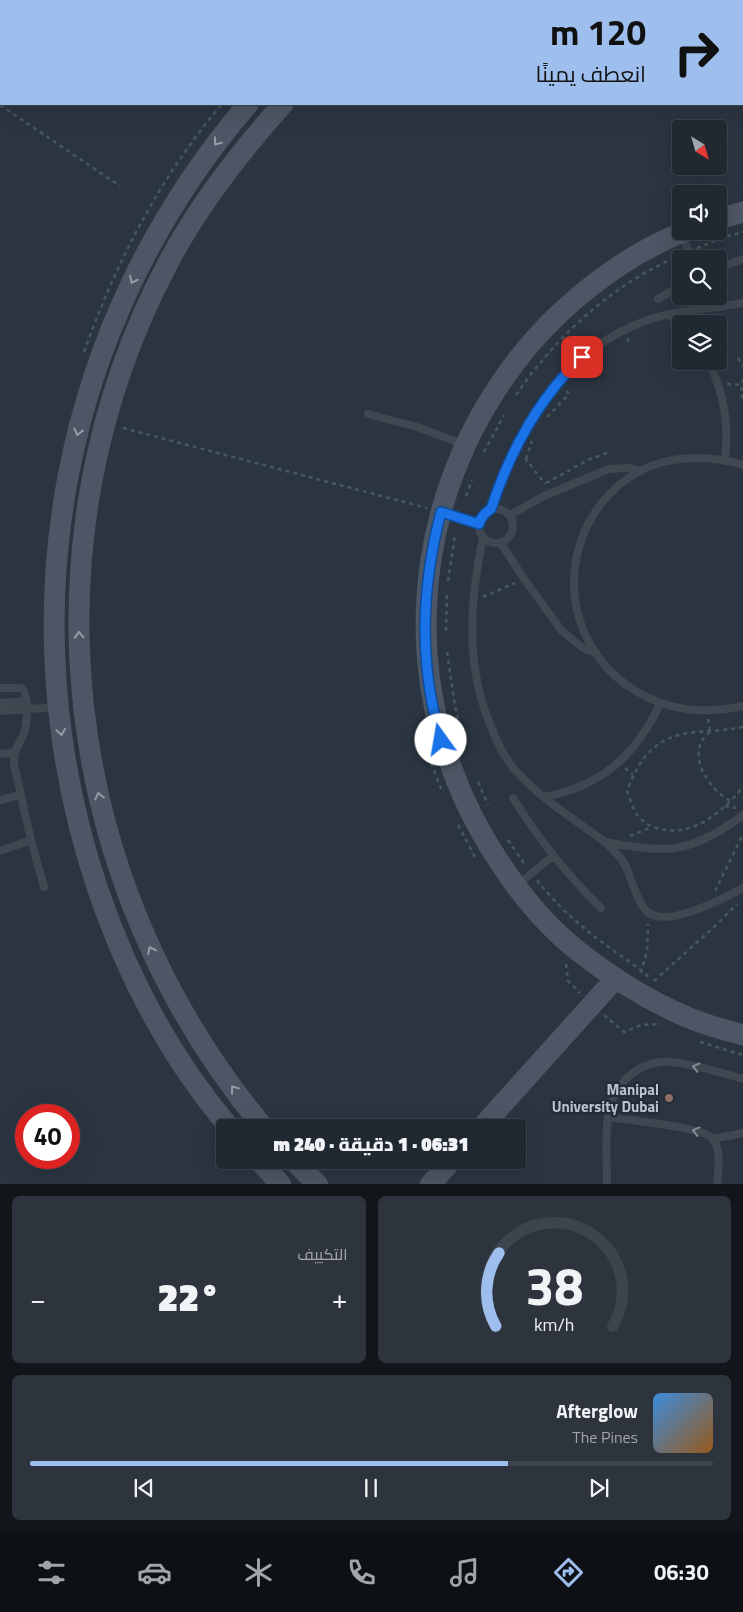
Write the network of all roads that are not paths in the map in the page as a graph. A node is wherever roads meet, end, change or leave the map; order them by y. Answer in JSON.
{"nodes":[{"id":1,"x":247,"y":105,"type":"edge"},
{"id":2,"x":282,"y":105,"type":"edge"},
{"id":3,"x":743,"y":212,"type":"edge"},
{"id":4,"x":727,"y":217,"type":"edge"},
{"id":5,"x":672,"y":238,"type":"edge"},
{"id":6,"x":743,"y":259,"type":"edge"},
{"id":7,"x":727,"y":265,"type":"edge"},
{"id":8,"x":672,"y":290,"type":"edge"},
{"id":9,"x":658,"y":299,"type":"dead end"},
{"id":10,"x":743,"y":303,"type":"edge"},
{"id":11,"x":668,"y":314,"type":"junction"},
{"id":12,"x":672,"y":317,"type":"edge"},
{"id":13,"x":712,"y":370,"type":"edge"},
{"id":14,"x":368,"y":414,"type":"dead end"},
{"id":15,"x":465,"y":445,"type":"junction"},
{"id":16,"x":725,"y":461,"type":"junction"},
{"id":17,"x":743,"y":466,"type":"edge"},
{"id":18,"x":641,"y":471,"type":"junction"},
{"id":19,"x":491,"y":509,"type":"junction"},
{"id":20,"x":441,"y":512,"type":"junction"},
{"id":21,"x":510,"y":515,"type":"junction"},
{"id":22,"x":479,"y":524,"type":"junction"},
{"id":23,"x":483,"y":537,"type":"junction"},
{"id":24,"x":502,"y":543,"type":"junction"},
{"id":25,"x":596,"y":653,"type":"junction"},
{"id":26,"x":0,"y":688,"type":"edge"},
{"id":27,"x":0,"y":703,"type":"edge"},
{"id":28,"x":660,"y":704,"type":"junction"},
{"id":29,"x":27,"y":705,"type":"junction"},
{"id":30,"x":743,"y":706,"type":"edge"},
{"id":31,"x":58,"y":707,"type":"junction"},
{"id":32,"x":0,"y":711,"type":"edge"},
{"id":33,"x":14,"y":752,"type":"junction"},
{"id":34,"x":0,"y":754,"type":"edge"},
{"id":35,"x":20,"y":795,"type":"junction"},
{"id":36,"x":544,"y":797,"type":"junction"},
{"id":37,"x":513,"y":798,"type":"dead end"},
{"id":38,"x":0,"y":800,"type":"edge"},
{"id":39,"x":743,"y":815,"type":"edge"},
{"id":40,"x":31,"y":840,"type":"junction"},
{"id":41,"x":605,"y":842,"type":"junction"},
{"id":42,"x":0,"y":851,"type":"edge"},
{"id":43,"x":553,"y":856,"type":"junction"},
{"id":44,"x":515,"y":886,"type":"junction"},
{"id":45,"x":44,"y":887,"type":"dead end"},
{"id":46,"x":743,"y":888,"type":"edge"},
{"id":47,"x":601,"y":908,"type":"dead end"},
{"id":48,"x":624,"y":983,"type":"junction"},
{"id":49,"x":743,"y":1035,"type":"edge"},
{"id":50,"x":743,"y":1079,"type":"edge"},
{"id":51,"x":608,"y":1117,"type":"junction"},
{"id":52,"x":223,"y":1119,"type":"edge"},
{"id":53,"x":257,"y":1119,"type":"edge"},
{"id":54,"x":489,"y":1119,"type":"edge"},
{"id":55,"x":743,"y":1132,"type":"edge"},
{"id":56,"x":713,"y":1139,"type":"junction"},
{"id":57,"x":267,"y":1169,"type":"edge"},
{"id":58,"x":302,"y":1169,"type":"edge"},
{"id":59,"x":444,"y":1169,"type":"edge"},
{"id":60,"x":607,"y":1181,"type":"edge"},
{"id":61,"x":281,"y":1184,"type":"edge"},
{"id":62,"x":318,"y":1184,"type":"edge"},
{"id":63,"x":430,"y":1184,"type":"edge"},
{"id":64,"x":600,"y":1184,"type":"edge"},
{"id":65,"x":717,"y":1184,"type":"edge"}],
"edges":[{"from":1,"to":31,"type":"street","one_way":true},
{"from":53,"to":2,"type":"street","one_way":true},
{"from":3,"to":4,"type":"street"},
{"from":5,"to":15,"type":"street"},
{"from":6,"to":7,"type":"lane"},
{"from":8,"to":9,"type":"lane"},
{"from":10,"to":11,"type":"lane"},
{"from":11,"to":12,"type":"lane"},
{"from":11,"to":19,"type":"lane"},
{"from":13,"to":16,"type":"lane"},
{"from":14,"to":15,"type":"lane"},
{"from":15,"to":20,"type":"street"},
{"from":16,"to":17,"type":"lane"},
{"from":16,"to":18,"type":"lane"},
{"from":18,"to":21,"type":"lane"},
{"from":18,"to":25,"type":"lane"},
{"from":19,"to":21,"type":"lane"},
{"from":19,"to":22,"type":"lane"},
{"from":20,"to":22,"type":"lane"},
{"from":20,"to":44,"type":"street"},
{"from":21,"to":24,"type":"lane"},
{"from":22,"to":23,"type":"lane"},
{"from":23,"to":24,"type":"lane"},
{"from":23,"to":36,"type":"lane"},
{"from":24,"to":25,"type":"lane"},
{"from":25,"to":28,"type":"lane"},
{"from":26,"to":29,"type":"lane"},
{"from":27,"to":29,"type":"lane"},
{"from":28,"to":30,"type":"lane"},
{"from":28,"to":36,"type":"lane"},
{"from":29,"to":31,"type":"lane"},
{"from":29,"to":32,"type":"lane"},
{"from":29,"to":33,"type":"lane"},
{"from":31,"to":52,"type":"street","one_way":true},
{"from":33,"to":34,"type":"lane"},
{"from":33,"to":35,"type":"lane"},
{"from":35,"to":38,"type":"lane"},
{"from":35,"to":40,"type":"lane"},
{"from":36,"to":41,"type":"lane"},
{"from":37,"to":43,"type":"lane"},
{"from":39,"to":41,"type":"lane"},
{"from":40,"to":42,"type":"lane"},
{"from":40,"to":45,"type":"lane"},
{"from":41,"to":46,"type":"lane"},
{"from":43,"to":44,"type":"lane"},
{"from":43,"to":47,"type":"lane"},
{"from":44,"to":48,"type":"street"},
{"from":48,"to":49,"type":"street"},
{"from":48,"to":54,"type":"street"},
{"from":50,"to":51,"type":"lane","one_way":true},
{"from":56,"to":51,"type":"lane","one_way":true},
{"from":51,"to":60,"type":"lane"},
{"from":55,"to":56,"type":"lane"},
{"from":56,"to":65,"type":"lane"},
{"from":57,"to":61,"type":"street"},
{"from":58,"to":62,"type":"street"},
{"from":59,"to":63,"type":"street"},
{"from":60,"to":64,"type":"lane"}]}
